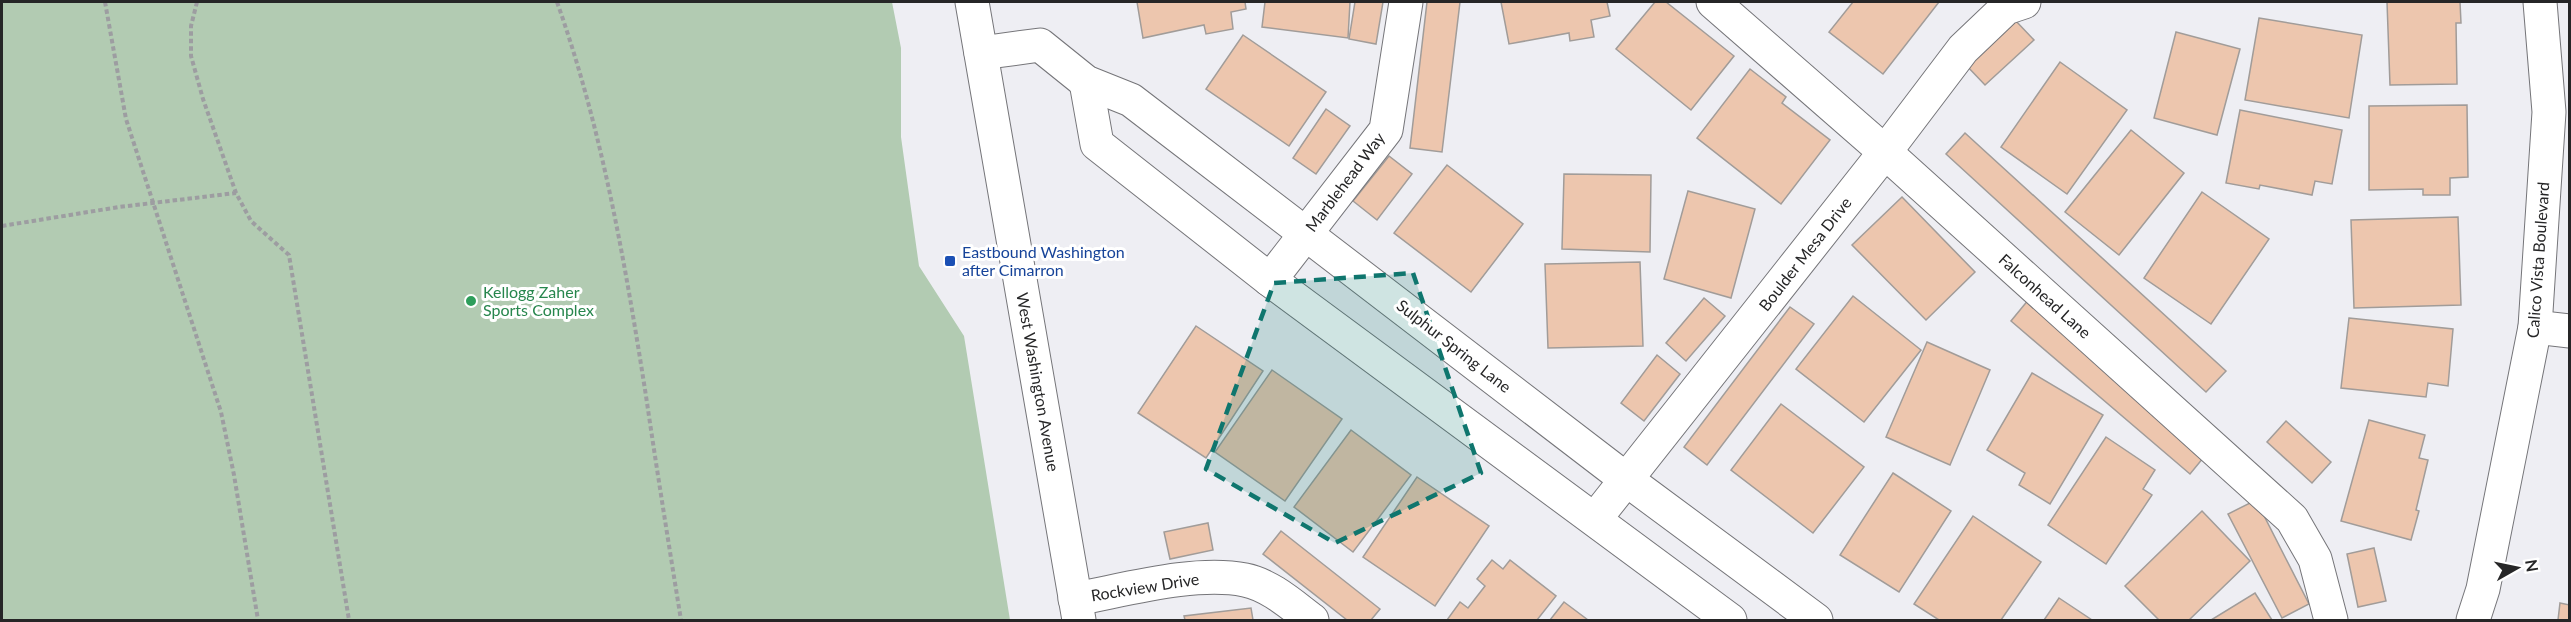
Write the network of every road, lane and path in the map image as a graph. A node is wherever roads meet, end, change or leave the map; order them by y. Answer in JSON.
{"nodes":[{"id":1,"x":105,"y":2,"type":"edge"},
{"id":2,"x":197,"y":2,"type":"edge"},
{"id":3,"x":556,"y":2,"type":"edge"},
{"id":4,"x":972,"y":2,"type":"edge"},
{"id":5,"x":1406,"y":2,"type":"edge"},
{"id":6,"x":1713,"y":2,"type":"edge"},
{"id":7,"x":2024,"y":2,"type":"edge"},
{"id":8,"x":2540,"y":2,"type":"edge"},
{"id":9,"x":981,"y":53,"type":"junction"},
{"id":10,"x":1086,"y":82,"type":"junction"},
{"id":11,"x":1885,"y":152,"type":"junction"},
{"id":12,"x":236,"y":194,"type":"junction"},
{"id":13,"x":154,"y":204,"type":"junction"},
{"id":14,"x":2,"y":226,"type":"edge"},
{"id":15,"x":1306,"y":233,"type":"junction"},
{"id":16,"x":1270,"y":280,"type":"junction"},
{"id":17,"x":2535,"y":327,"type":"junction"},
{"id":18,"x":2570,"y":330,"type":"edge"},
{"id":19,"x":1627,"y":480,"type":"junction"},
{"id":20,"x":1595,"y":519,"type":"junction"},
{"id":21,"x":1077,"y":610,"type":"edge"},
{"id":22,"x":258,"y":621,"type":"edge"},
{"id":23,"x":349,"y":621,"type":"edge"},
{"id":24,"x":681,"y":621,"type":"edge"},
{"id":25,"x":1312,"y":621,"type":"edge"},
{"id":26,"x":1730,"y":621,"type":"edge"},
{"id":27,"x":1816,"y":621,"type":"edge"},
{"id":28,"x":2331,"y":621,"type":"edge"},
{"id":29,"x":2473,"y":621,"type":"edge"}],
"edges":[{"from":1,"to":13,"type":"path"},
{"from":2,"to":12,"type":"path"},
{"from":3,"to":24,"type":"path"},
{"from":4,"to":9,"type":"street","name":"West Washington Avenue"},
{"from":5,"to":15,"type":"street","name":"Marblehead Way"},
{"from":6,"to":11,"type":"street","name":"Falconhead Lane"},
{"from":7,"to":11,"type":"street","name":"Boulder Mesa Drive"},
{"from":8,"to":17,"type":"street","name":"Calico Vista Boulevard"},
{"from":9,"to":10,"type":"street","name":"Sulphur Spring Lane"},
{"from":9,"to":21,"type":"street","name":"West Washington Avenue"},
{"from":10,"to":15,"type":"street","name":"Sulphur Spring Lane"},
{"from":10,"to":16,"type":"street"},
{"from":11,"to":19,"type":"street","name":"Boulder Mesa Drive"},
{"from":11,"to":28,"type":"street","name":"Falconhead Lane"},
{"from":12,"to":13,"type":"path"},
{"from":12,"to":23,"type":"path"},
{"from":13,"to":14,"type":"path"},
{"from":13,"to":22,"type":"path"},
{"from":15,"to":16,"type":"street","name":"Marblehead Way"},
{"from":15,"to":19,"type":"street","name":"Sulphur Spring Lane"},
{"from":16,"to":20,"type":"street"},
{"from":17,"to":18,"type":"street"},
{"from":17,"to":29,"type":"street","name":"Calico Vista Boulevard"},
{"from":19,"to":20,"type":"street","name":"Boulder Mesa Drive"},
{"from":19,"to":27,"type":"street","name":"Sulphur Spring Lane"},
{"from":20,"to":26,"type":"street"},
{"from":21,"to":25,"type":"street","name":"Rockview Drive"}]}
